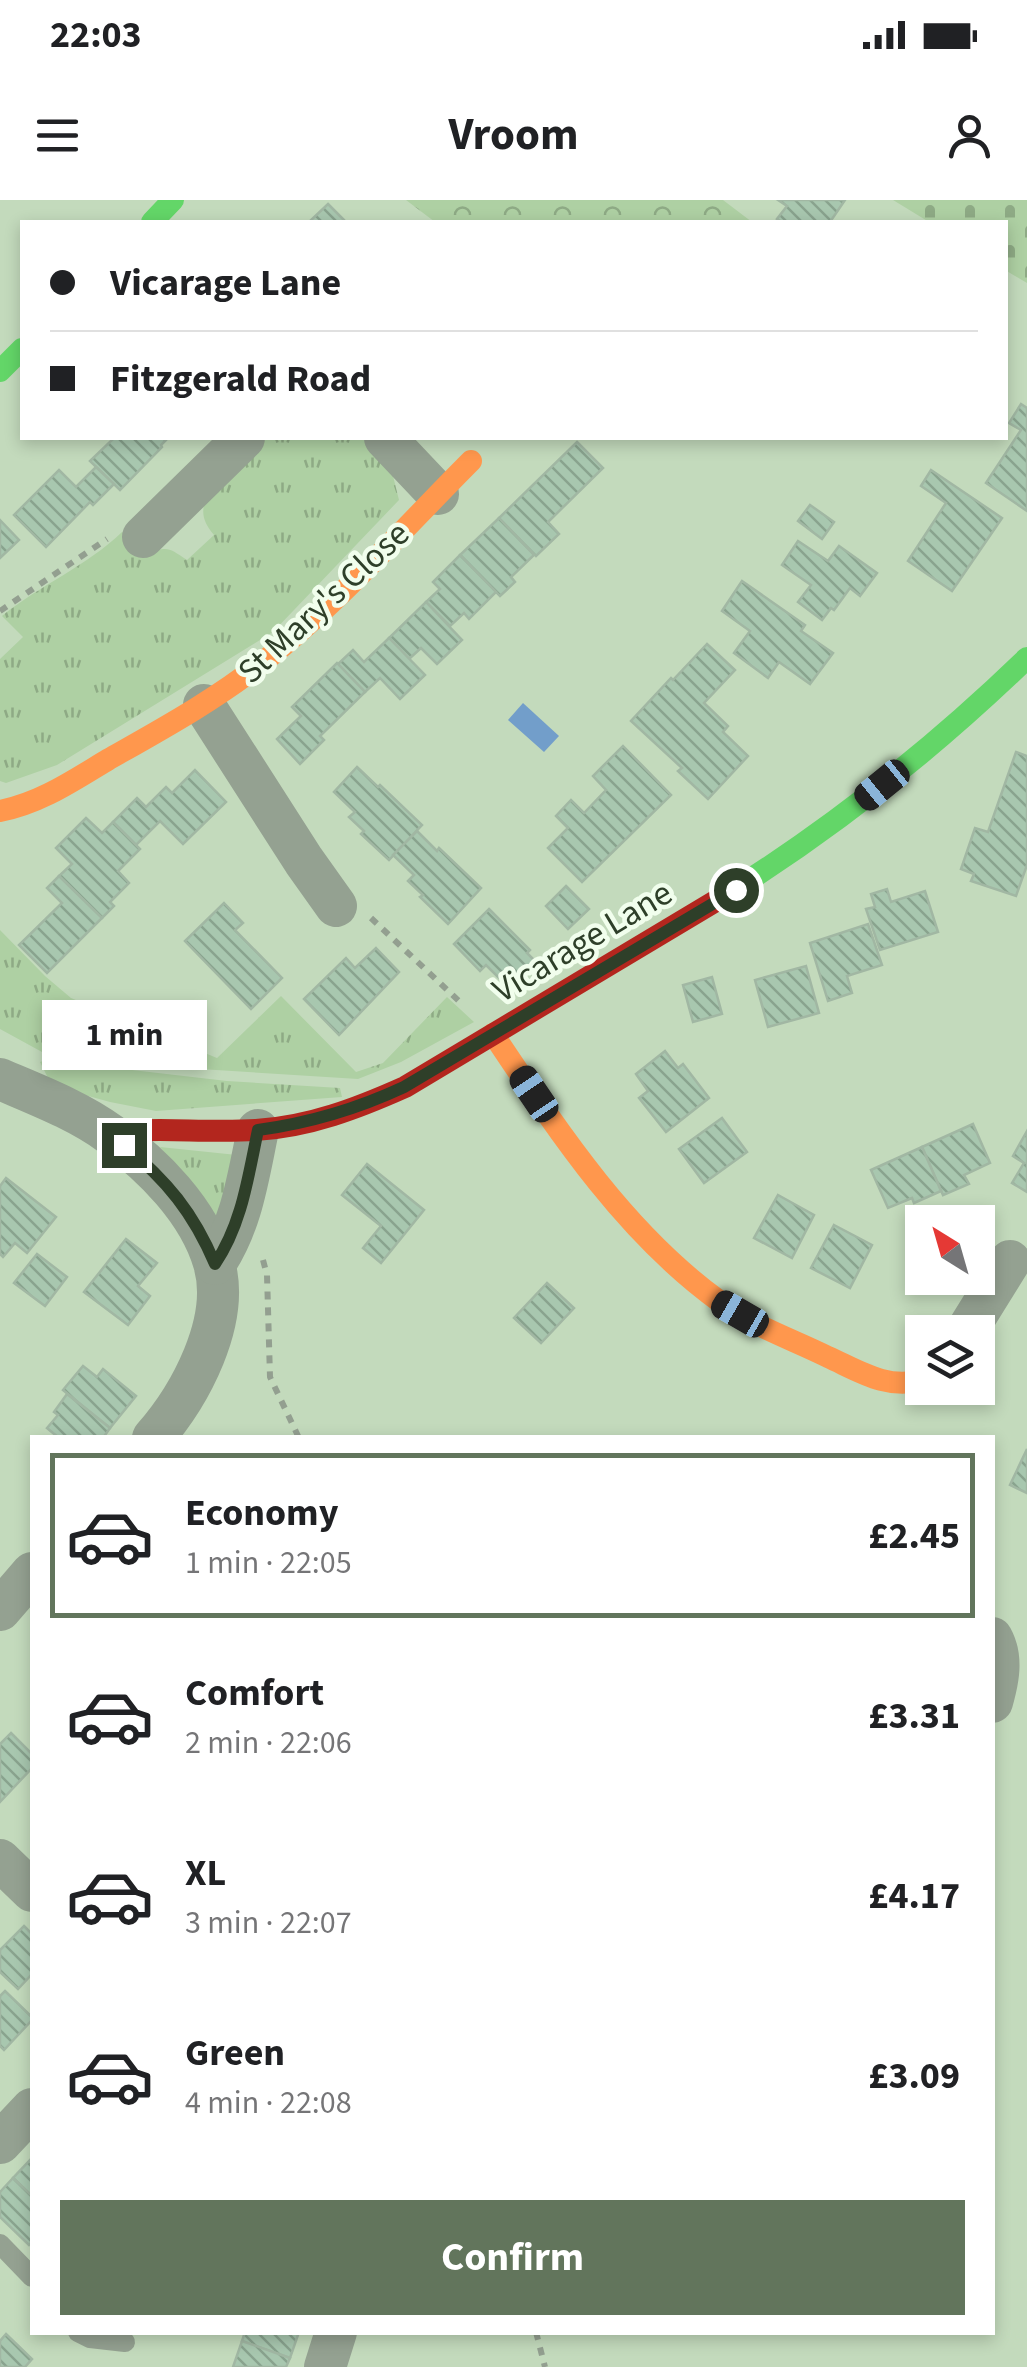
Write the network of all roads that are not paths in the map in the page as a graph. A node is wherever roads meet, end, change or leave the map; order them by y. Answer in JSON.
{"nodes":[{"id":1,"x":173,"y":200,"type":"edge"},
{"id":2,"x":154,"y":220,"type":"edge"},
{"id":3,"x":20,"y":352,"type":"edge"},
{"id":4,"x":0,"y":371,"type":"edge"},
{"id":5,"x":242,"y":440,"type":"edge"},
{"id":6,"x":387,"y":440,"type":"edge"},
{"id":7,"x":471,"y":461,"type":"dead end"},
{"id":8,"x":438,"y":494,"type":"junction"},
{"id":9,"x":144,"y":537,"type":"road end"},
{"id":10,"x":1027,"y":658,"type":"edge"},
{"id":11,"x":204,"y":704,"type":"junction"},
{"id":12,"x":0,"y":811,"type":"edge"},
{"id":13,"x":336,"y":906,"type":"road end"},
{"id":14,"x":493,"y":1034,"type":"junction"},
{"id":15,"x":0,"y":1080,"type":"edge"},
{"id":16,"x":258,"y":1130,"type":"junction"},
{"id":17,"x":108,"y":1132,"type":"junction"},
{"id":18,"x":1010,"y":1260,"type":"dead end"},
{"id":19,"x":215,"y":1264,"type":"junction"},
{"id":20,"x":976,"y":1315,"type":"edge"},
{"id":21,"x":905,"y":1384,"type":"edge"},
{"id":22,"x":155,"y":1435,"type":"edge"},
{"id":23,"x":30,"y":1575,"type":"edge"},
{"id":24,"x":0,"y":1610,"type":"edge"},
{"id":25,"x":995,"y":1643,"type":"edge"},
{"id":26,"x":995,"y":1684,"type":"edge"},
{"id":27,"x":0,"y":1860,"type":"edge"},
{"id":28,"x":30,"y":1889,"type":"edge"},
{"id":29,"x":30,"y":2111,"type":"edge"},
{"id":30,"x":0,"y":2143,"type":"edge"},
{"id":31,"x":0,"y":2244,"type":"edge"},
{"id":32,"x":30,"y":2275,"type":"edge"},
{"id":33,"x":84,"y":2335,"type":"edge"},
{"id":34,"x":335,"y":2335,"type":"edge"},
{"id":35,"x":125,"y":2342,"type":"dead end"},
{"id":36,"x":325,"y":2367,"type":"edge"}],
"edges":[{"from":1,"to":2,"type":"street"},
{"from":3,"to":4,"type":"street"},
{"from":5,"to":9,"type":"street"},
{"from":6,"to":8,"type":"street","name":"St Mary's Close"},
{"from":7,"to":8,"type":"street","name":"St Mary's Close"},
{"from":8,"to":11,"type":"street","name":"St Mary's Close"},
{"from":10,"to":14,"type":"street","name":"Vicarage Lane"},
{"from":11,"to":12,"type":"street","name":"St Mary's Close"},
{"from":11,"to":13,"type":"street","name":"St Mary's Close"},
{"from":14,"to":16,"type":"street","name":"Vicarage Lane"},
{"from":14,"to":21,"type":"street"},
{"from":15,"to":17,"type":"street"},
{"from":16,"to":17,"type":"street","name":"Vicarage Lane"},
{"from":16,"to":19,"type":"street"},
{"from":17,"to":19,"type":"street"},
{"from":18,"to":20,"type":"street"},
{"from":19,"to":22,"type":"street"},
{"from":23,"to":24,"type":"street"},
{"from":25,"to":26,"type":"street"},
{"from":27,"to":28,"type":"street"},
{"from":29,"to":30,"type":"street"},
{"from":31,"to":32,"type":"lane"},
{"from":33,"to":35,"type":"lane"},
{"from":34,"to":36,"type":"street"}]}
